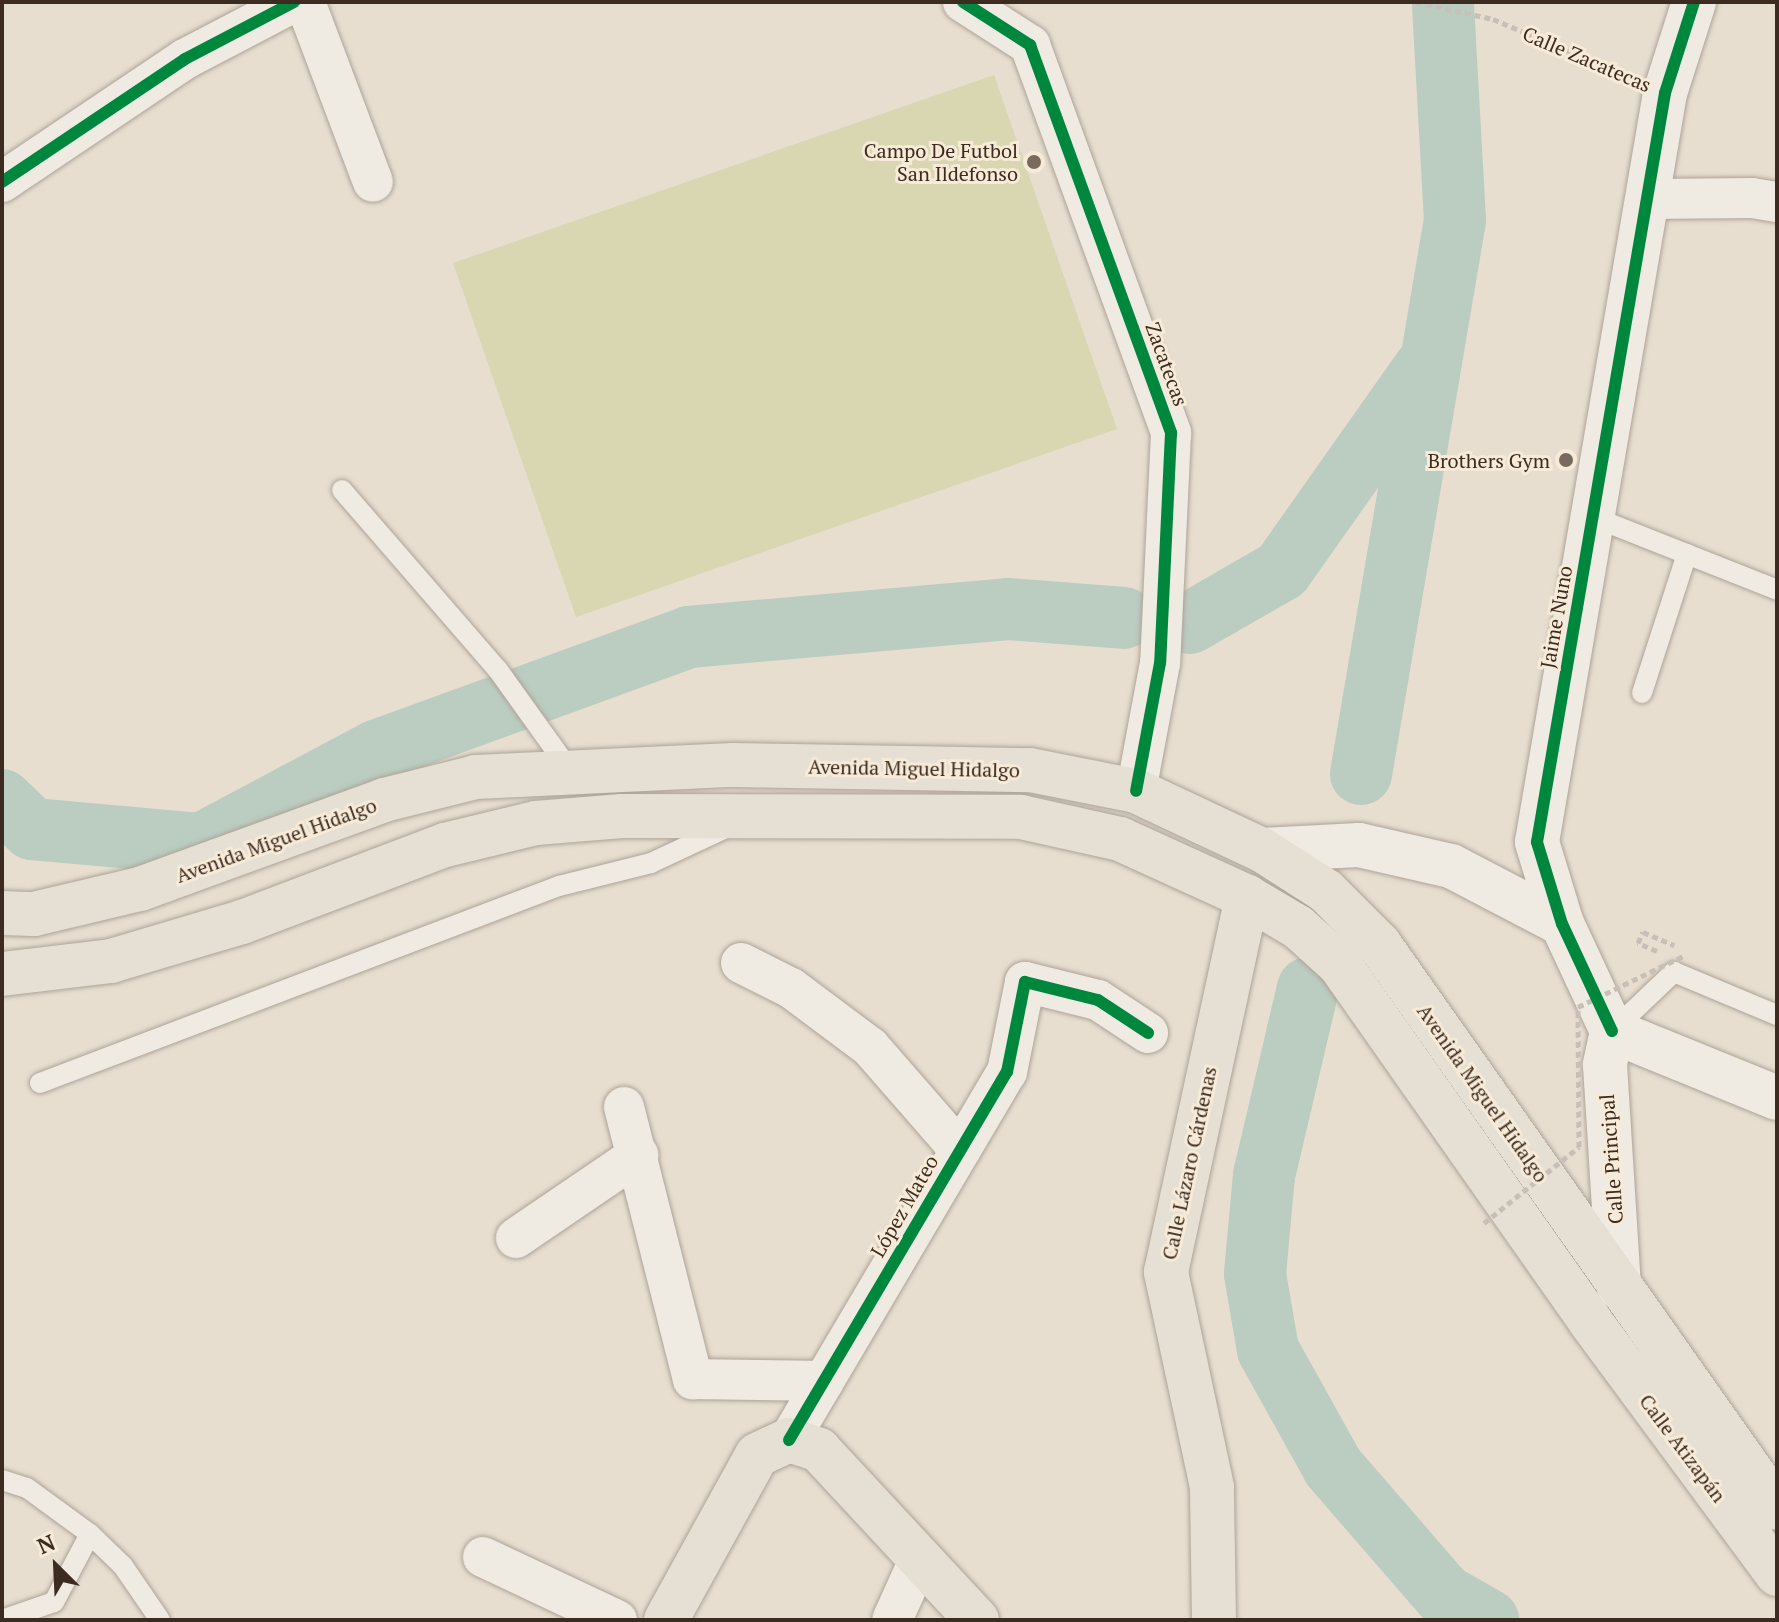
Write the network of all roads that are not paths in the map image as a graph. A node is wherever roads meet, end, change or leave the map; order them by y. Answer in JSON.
{"nodes":[{"id":1,"x":294,"y":2,"type":"edge"},
{"id":2,"x":305,"y":2,"type":"edge"},
{"id":3,"x":963,"y":2,"type":"edge"},
{"id":4,"x":1694,"y":2,"type":"edge"},
{"id":5,"x":2,"y":182,"type":"edge"},
{"id":6,"x":373,"y":182,"type":"dead end"},
{"id":7,"x":1647,"y":199,"type":"junction"},
{"id":8,"x":1777,"y":202,"type":"edge"},
{"id":9,"x":342,"y":490,"type":"dead end"},
{"id":10,"x":1593,"y":517,"type":"junction"},
{"id":11,"x":1687,"y":554,"type":"junction"},
{"id":12,"x":1777,"y":590,"type":"edge"},
{"id":13,"x":1642,"y":693,"type":"dead end"},
{"id":14,"x":569,"y":769,"type":"junction"},
{"id":15,"x":1136,"y":791,"type":"junction"},
{"id":16,"x":750,"y":816,"type":"junction"},
{"id":17,"x":1262,"y":850,"type":"junction"},
{"id":18,"x":1247,"y":897,"type":"junction"},
{"id":19,"x":2,"y":913,"type":"edge"},
{"id":20,"x":1562,"y":924,"type":"junction"},
{"id":21,"x":741,"y":963,"type":"dead end"},
{"id":22,"x":2,"y":974,"type":"edge"},
{"id":23,"x":1777,"y":1015,"type":"edge"},
{"id":24,"x":1612,"y":1031,"type":"junction"},
{"id":25,"x":1148,"y":1033,"type":"dead end"},
{"id":26,"x":40,"y":1083,"type":"dead end"},
{"id":27,"x":1777,"y":1098,"type":"edge"},
{"id":28,"x":624,"y":1107,"type":"dead end"},
{"id":29,"x":960,"y":1150,"type":"junction"},
{"id":30,"x":638,"y":1155,"type":"junction"},
{"id":31,"x":516,"y":1238,"type":"dead end"},
{"id":32,"x":1619,"y":1288,"type":"junction"},
{"id":33,"x":1590,"y":1321,"type":"joint"},
{"id":34,"x":824,"y":1381,"type":"junction"},
{"id":35,"x":789,"y":1440,"type":"junction"},
{"id":36,"x":2,"y":1480,"type":"edge"},
{"id":37,"x":1777,"y":1508,"type":"edge"},
{"id":38,"x":90,"y":1534,"type":"junction"},
{"id":39,"x":483,"y":1557,"type":"dead end"},
{"id":40,"x":920,"y":1558,"type":"junction"},
{"id":41,"x":1777,"y":1574,"type":"edge"},
{"id":42,"x":2,"y":1620,"type":"edge"},
{"id":43,"x":160,"y":1620,"type":"edge"},
{"id":44,"x":617,"y":1620,"type":"edge"},
{"id":45,"x":666,"y":1620,"type":"edge"},
{"id":46,"x":892,"y":1620,"type":"edge"},
{"id":47,"x":977,"y":1620,"type":"edge"},
{"id":48,"x":1214,"y":1620,"type":"edge"}],
"edges":[{"from":1,"to":5,"type":"street"},
{"from":2,"to":6,"type":"street"},
{"from":3,"to":15,"type":"street","name":"Zacatecas"},
{"from":4,"to":7,"type":"street","name":"Jaime Nuno"},
{"from":7,"to":8,"type":"street"},
{"from":7,"to":10,"type":"street","name":"Jaime Nuno"},
{"from":9,"to":14,"type":"lane"},
{"from":10,"to":11,"type":"lane"},
{"from":10,"to":20,"type":"street","name":"Jaime Nuno"},
{"from":11,"to":12,"type":"lane"},
{"from":11,"to":13,"type":"lane"},
{"from":14,"to":15,"type":"main road","name":"Avenida Miguel Hidalgo"},
{"from":14,"to":19,"type":"main road","name":"Avenida Miguel Hidalgo"},
{"from":15,"to":17,"type":"main road","name":"Avenida Miguel Hidalgo"},
{"from":16,"to":18,"type":"main road","name":"Avenida Miguel Hidalgo"},
{"from":16,"to":22,"type":"main road","name":"Avenida Miguel Hidalgo"},
{"from":16,"to":26,"type":"lane"},
{"from":17,"to":20,"type":"street"},
{"from":17,"to":32,"type":"main road","name":"Avenida Miguel Hidalgo"},
{"from":18,"to":33,"type":"main road","name":"Avenida Miguel Hidalgo"},
{"from":18,"to":48,"type":"main road","name":"Calle Lázaro Cárdenas"},
{"from":20,"to":24,"type":"street","name":"Jaime Nuno"},
{"from":21,"to":29,"type":"street"},
{"from":23,"to":24,"type":"lane"},
{"from":24,"to":27,"type":"street"},
{"from":24,"to":32,"type":"street","name":"Calle Principal"},
{"from":25,"to":29,"type":"street","name":"López Mateo"},
{"from":28,"to":30,"type":"street"},
{"from":29,"to":34,"type":"street","name":"López Mateo"},
{"from":30,"to":31,"type":"street"},
{"from":30,"to":34,"type":"street"},
{"from":32,"to":37,"type":"main road","name":"Calle Atizapán"},
{"from":33,"to":41,"type":"main road","name":"Calle Atizapán"},
{"from":34,"to":35,"type":"street","name":"López Mateo"},
{"from":35,"to":40,"type":"main road"},
{"from":35,"to":45,"type":"main road"},
{"from":36,"to":38,"type":"lane"},
{"from":38,"to":42,"type":"lane"},
{"from":38,"to":43,"type":"lane"},
{"from":39,"to":44,"type":"street"},
{"from":40,"to":46,"type":"street"},
{"from":40,"to":47,"type":"main road"}]}
